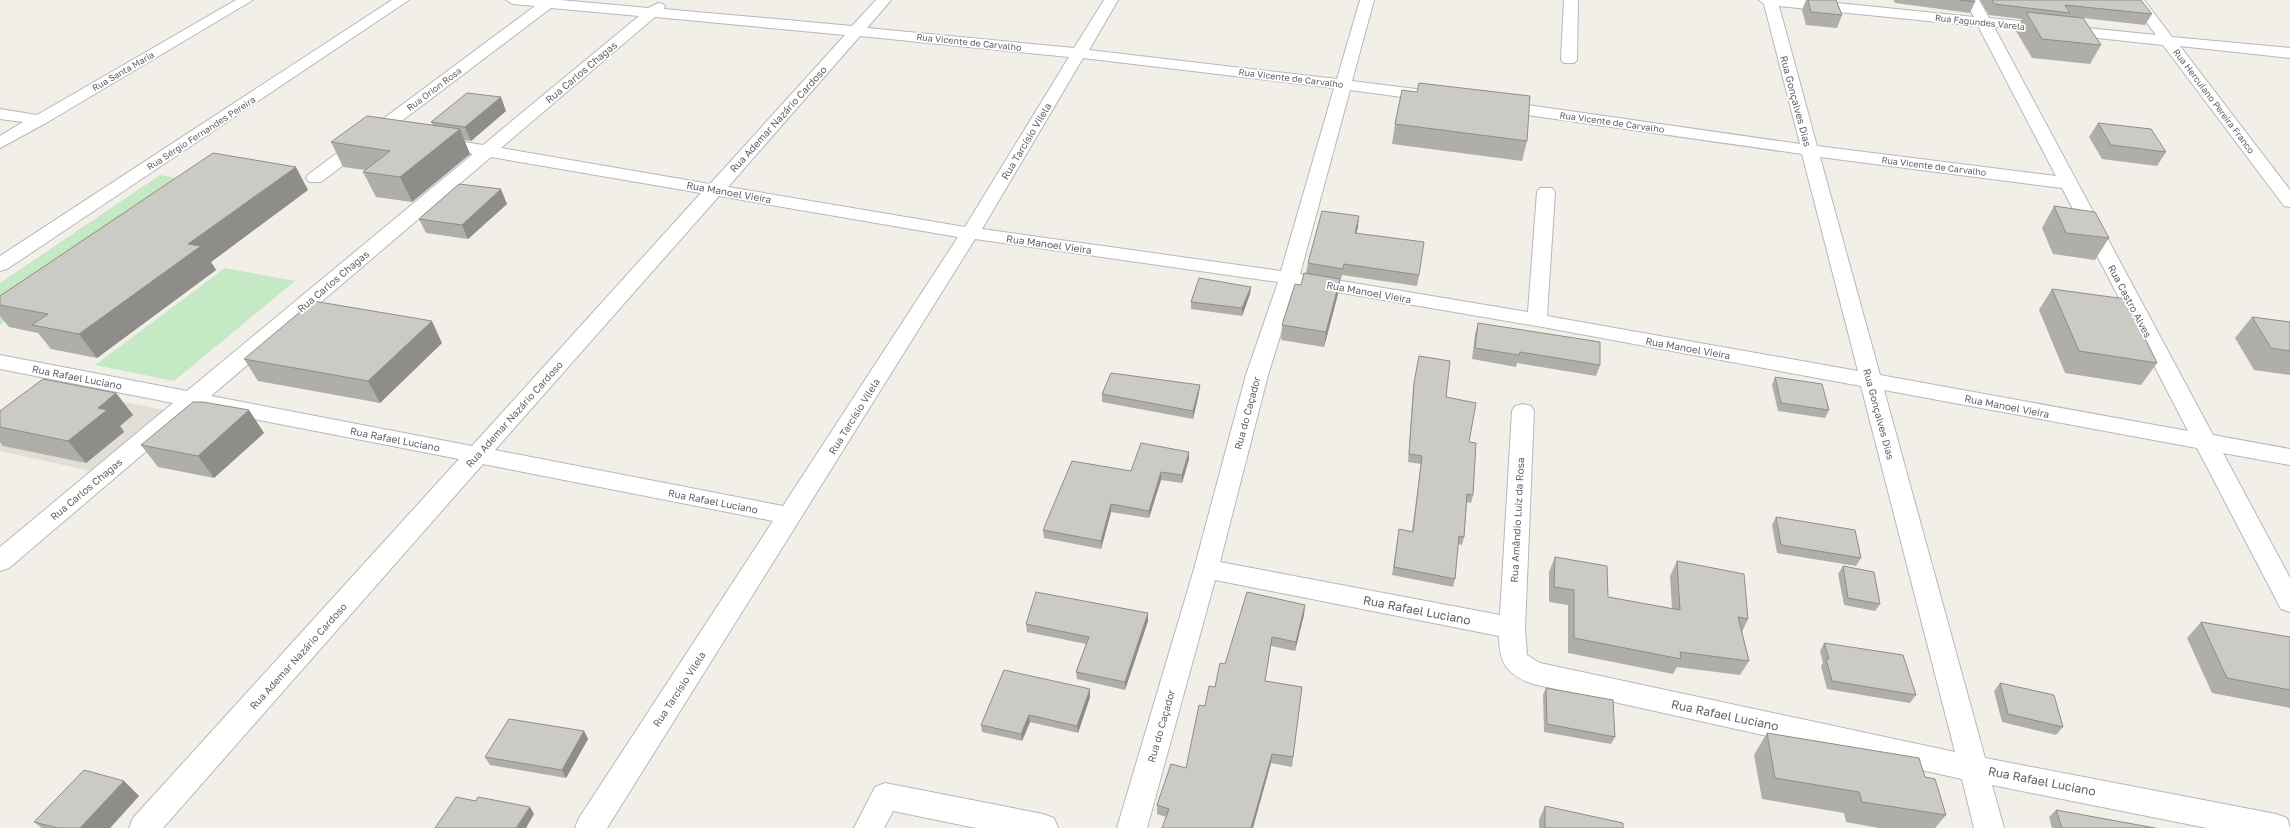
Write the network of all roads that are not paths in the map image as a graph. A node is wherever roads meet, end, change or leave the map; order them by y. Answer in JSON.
{"nodes":[{"id":1,"x":246,"y":0,"type":"edge"},
{"id":2,"x":402,"y":0,"type":"edge"},
{"id":3,"x":512,"y":0,"type":"edge"},
{"id":4,"x":667,"y":0,"type":"edge"},
{"id":5,"x":884,"y":0,"type":"edge"},
{"id":6,"x":1111,"y":0,"type":"edge"},
{"id":7,"x":1368,"y":0,"type":"edge"},
{"id":8,"x":1571,"y":0,"type":"edge"},
{"id":9,"x":1766,"y":0,"type":"edge"},
{"id":10,"x":1770,"y":0,"type":"edge"},
{"id":11,"x":1972,"y":0,"type":"edge"},
{"id":12,"x":2137,"y":0,"type":"edge"},
{"id":13,"x":550,"y":2,"type":"edge"},
{"id":14,"x":652,"y":13,"type":"junction"},
{"id":15,"x":1983,"y":22,"type":"junction"},
{"id":16,"x":856,"y":32,"type":"junction"},
{"id":17,"x":2168,"y":41,"type":"junction"},
{"id":18,"x":2290,"y":53,"type":"edge"},
{"id":19,"x":1078,"y":54,"type":"junction"},
{"id":20,"x":1569,"y":60,"type":"dead end"},
{"id":21,"x":1344,"y":84,"type":"junction"},
{"id":22,"x":1446,"y":98,"type":"edge"},
{"id":23,"x":1486,"y":104,"type":"edge"},
{"id":24,"x":0,"y":114,"type":"edge"},
{"id":25,"x":40,"y":120,"type":"junction"},
{"id":26,"x":374,"y":133,"type":"junction"},
{"id":27,"x":397,"y":136,"type":"edge"},
{"id":28,"x":420,"y":140,"type":"edge"},
{"id":29,"x":0,"y":143,"type":"edge"},
{"id":30,"x":488,"y":150,"type":"junction"},
{"id":31,"x":1809,"y":150,"type":"junction"},
{"id":32,"x":315,"y":178,"type":"dead end"},
{"id":33,"x":2067,"y":183,"type":"junction"},
{"id":34,"x":714,"y":189,"type":"junction"},
{"id":35,"x":1546,"y":192,"type":"dead end"},
{"id":36,"x":2290,"y":202,"type":"edge"},
{"id":37,"x":970,"y":233,"type":"junction"},
{"id":38,"x":0,"y":265,"type":"edge"},
{"id":39,"x":1288,"y":278,"type":"junction"},
{"id":40,"x":1537,"y":320,"type":"junction"},
{"id":41,"x":0,"y":362,"type":"edge"},
{"id":42,"x":59,"y":373,"type":"junction"},
{"id":43,"x":1870,"y":380,"type":"junction"},
{"id":44,"x":35,"y":391,"type":"edge"},
{"id":45,"x":193,"y":399,"type":"junction"},
{"id":46,"x":1523,"y":411,"type":"dead end"},
{"id":47,"x":2206,"y":443,"type":"junction"},
{"id":48,"x":478,"y":455,"type":"junction"},
{"id":49,"x":2290,"y":457,"type":"edge"},
{"id":50,"x":791,"y":516,"type":"junction"},
{"id":51,"x":0,"y":562,"type":"edge"},
{"id":52,"x":1206,"y":569,"type":"junction"},
{"id":53,"x":2290,"y":602,"type":"edge"},
{"id":54,"x":1512,"y":628,"type":"junction"},
{"id":55,"x":1973,"y":767,"type":"junction"},
{"id":56,"x":144,"y":828,"type":"edge"},
{"id":57,"x":590,"y":828,"type":"edge"},
{"id":58,"x":869,"y":828,"type":"edge"},
{"id":59,"x":1043,"y":828,"type":"edge"},
{"id":60,"x":1132,"y":828,"type":"edge"},
{"id":61,"x":1989,"y":828,"type":"edge"},
{"id":62,"x":2276,"y":828,"type":"edge"}],
"edges":[{"from":1,"to":25,"type":"street","name":"Rua Santa Maria"},
{"from":2,"to":38,"type":"street","name":"Rua Sérgio Fernandes Pereira"},
{"from":3,"to":13,"type":"street","name":"Rua Vicente de Carvalho"},
{"from":4,"to":14,"type":"street","name":"Rua Carlos Chagas"},
{"from":5,"to":16,"type":"street","name":"Rua Ademar Nazário Cardoso"},
{"from":6,"to":19,"type":"street","name":"Rua Tarcísio Vilela"},
{"from":7,"to":21,"type":"street","name":"Rua do Caçador"},
{"from":8,"to":20,"type":"street"},
{"from":9,"to":10,"type":"street","name":"Rua Fagundes Varela"},
{"from":10,"to":15,"type":"street","name":"Rua Fagundes Varela"},
{"from":10,"to":31,"type":"street","name":"Rua Gonçalves Dias"},
{"from":11,"to":15,"type":"street","name":"Rua Castro Alves"},
{"from":12,"to":17,"type":"street","name":"Rua Herculano Pereira Franco"},
{"from":13,"to":14,"type":"street","name":"Rua Vicente de Carvalho"},
{"from":13,"to":26,"type":"street","name":"Rua Orion Rosa"},
{"from":14,"to":16,"type":"street","name":"Rua Vicente de Carvalho"},
{"from":14,"to":30,"type":"street","name":"Rua Carlos Chagas"},
{"from":15,"to":17,"type":"street","name":"Rua Fagundes Varela"},
{"from":15,"to":33,"type":"street","name":"Rua Castro Alves"},
{"from":16,"to":19,"type":"street","name":"Rua Vicente de Carvalho"},
{"from":16,"to":34,"type":"street","name":"Rua Ademar Nazário Cardoso"},
{"from":17,"to":18,"type":"street","name":"Rua Fagundes Varela"},
{"from":17,"to":36,"type":"street","name":"Rua Herculano Pereira Franco"},
{"from":19,"to":21,"type":"street","name":"Rua Vicente de Carvalho"},
{"from":19,"to":37,"type":"street","name":"Rua Tarcísio Vilela"},
{"from":21,"to":22,"type":"street","name":"Rua Vicente de Carvalho"},
{"from":21,"to":39,"type":"street","name":"Rua do Caçador"},
{"from":23,"to":31,"type":"street","name":"Rua Vicente de Carvalho"},
{"from":24,"to":25,"type":"street"},
{"from":25,"to":29,"type":"street","name":"Rua Santa Maria"},
{"from":26,"to":27,"type":"street"},
{"from":26,"to":32,"type":"street","name":"Rua Orion Rosa"},
{"from":28,"to":30,"type":"street","name":"Rua Manoel Vieira"},
{"from":30,"to":34,"type":"street","name":"Rua Manoel Vieira"},
{"from":30,"to":45,"type":"street","name":"Rua Carlos Chagas"},
{"from":31,"to":33,"type":"street","name":"Rua Vicente de Carvalho"},
{"from":31,"to":43,"type":"street","name":"Rua Gonçalves Dias"},
{"from":33,"to":47,"type":"street","name":"Rua Castro Alves"},
{"from":34,"to":37,"type":"street","name":"Rua Manoel Vieira"},
{"from":34,"to":48,"type":"street","name":"Rua Ademar Nazário Cardoso"},
{"from":35,"to":40,"type":"street"},
{"from":37,"to":39,"type":"street","name":"Rua Manoel Vieira"},
{"from":37,"to":50,"type":"street","name":"Rua Tarcísio Vilela"},
{"from":39,"to":40,"type":"street","name":"Rua Manoel Vieira"},
{"from":39,"to":52,"type":"street","name":"Rua do Caçador"},
{"from":40,"to":43,"type":"street","name":"Rua Manoel Vieira"},
{"from":41,"to":42,"type":"street","name":"Rua Rafael Luciano"},
{"from":42,"to":44,"type":"street"},
{"from":42,"to":45,"type":"street","name":"Rua Rafael Luciano"},
{"from":43,"to":47,"type":"street","name":"Rua Manoel Vieira"},
{"from":43,"to":55,"type":"street","name":"Rua Gonçalves Dias"},
{"from":45,"to":48,"type":"street","name":"Rua Rafael Luciano"},
{"from":45,"to":51,"type":"street","name":"Rua Carlos Chagas"},
{"from":46,"to":54,"type":"street","name":"Rua Amândio Luiz da Rosa"},
{"from":47,"to":49,"type":"street","name":"Rua Manoel Vieira"},
{"from":47,"to":53,"type":"street","name":"Rua Castro Alves"},
{"from":48,"to":50,"type":"street","name":"Rua Rafael Luciano"},
{"from":48,"to":56,"type":"street","name":"Rua Ademar Nazário Cardoso"},
{"from":50,"to":57,"type":"street","name":"Rua Tarcísio Vilela"},
{"from":52,"to":54,"type":"street","name":"Rua Rafael Luciano"},
{"from":52,"to":60,"type":"street","name":"Rua do Caçador"},
{"from":54,"to":55,"type":"street","name":"Rua Rafael Luciano"},
{"from":55,"to":61,"type":"street","name":"Rua Gonçalves Dias"},
{"from":55,"to":62,"type":"street","name":"Rua Rafael Luciano"},
{"from":58,"to":59,"type":"street"}]}
